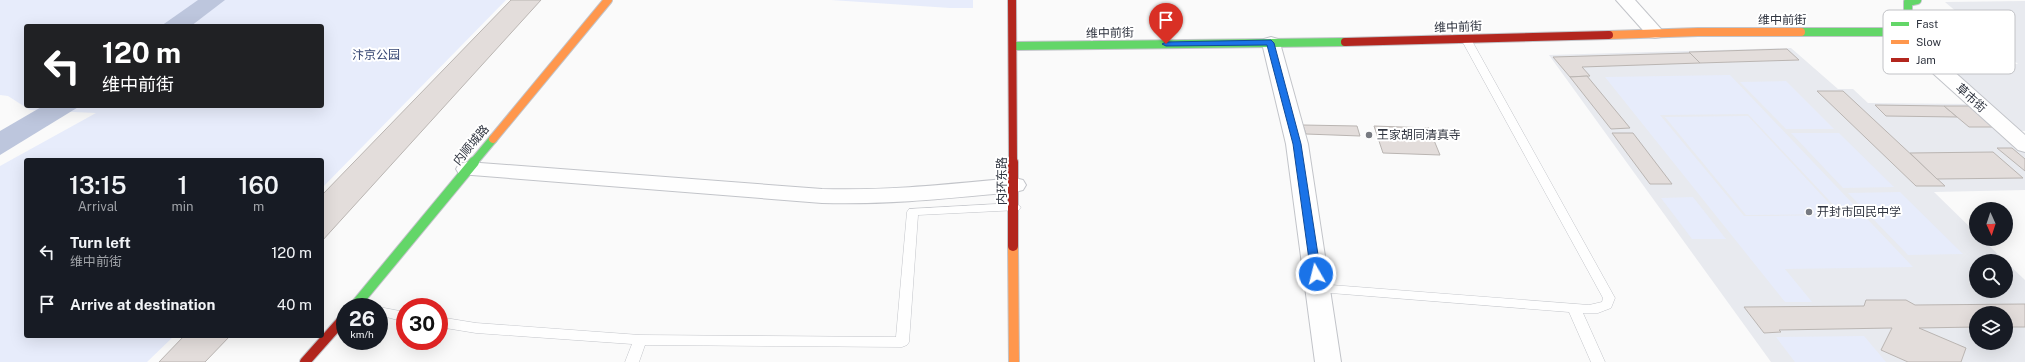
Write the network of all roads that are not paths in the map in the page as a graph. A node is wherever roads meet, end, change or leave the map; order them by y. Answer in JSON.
{"nodes":[{"id":1,"x":608,"y":0,"type":"edge"},
{"id":2,"x":1012,"y":0,"type":"edge"},
{"id":3,"x":1624,"y":0,"type":"edge"},
{"id":4,"x":1917,"y":0,"type":"edge"},
{"id":5,"x":1908,"y":10,"type":"edge"},
{"id":6,"x":1883,"y":32,"type":"edge"},
{"id":7,"x":1655,"y":33,"type":"junction"},
{"id":8,"x":1466,"y":39,"type":"junction"},
{"id":9,"x":1271,"y":43,"type":"junction"},
{"id":10,"x":1013,"y":46,"type":"junction"},
{"id":11,"x":1946,"y":74,"type":"edge"},
{"id":12,"x":2021,"y":139,"type":"edge"},
{"id":13,"x":467,"y":169,"type":"junction"},
{"id":14,"x":1014,"y":185,"type":"junction"},
{"id":15,"x":1015,"y":207,"type":"junction"},
{"id":16,"x":1318,"y":288,"type":"junction"},
{"id":17,"x":363,"y":298,"type":"edge"},
{"id":18,"x":1574,"y":308,"type":"junction"},
{"id":19,"x":448,"y":323,"type":"edge"},
{"id":20,"x":336,"y":327,"type":"edge"},
{"id":21,"x":640,"y":340,"type":"junction"},
{"id":22,"x":305,"y":362,"type":"edge"},
{"id":23,"x":632,"y":362,"type":"edge"},
{"id":24,"x":1014,"y":362,"type":"edge"},
{"id":25,"x":1328,"y":362,"type":"edge"},
{"id":26,"x":1598,"y":362,"type":"edge"}],
"edges":[{"from":1,"to":13,"type":"street","name":"内顺城路"},
{"from":2,"to":10,"type":"street","name":"内环东路"},
{"from":3,"to":7,"type":"street"},
{"from":4,"to":5,"type":"street"},
{"from":6,"to":7,"type":"street","name":"维中前街"},
{"from":7,"to":8,"type":"street","name":"维中前街"},
{"from":8,"to":9,"type":"street","name":"维中前街"},
{"from":8,"to":18,"type":"lane"},
{"from":9,"to":10,"type":"street","name":"维中前街"},
{"from":9,"to":16,"type":"street"},
{"from":10,"to":14,"type":"street","name":"内环东路"},
{"from":11,"to":12,"type":"street","name":"草市街"},
{"from":13,"to":14,"type":"street"},
{"from":13,"to":17,"type":"street","name":"内顺城路"},
{"from":14,"to":15,"type":"street","name":"内环东路"},
{"from":15,"to":21,"type":"lane"},
{"from":15,"to":24,"type":"street","name":"内环东路"},
{"from":16,"to":18,"type":"lane"},
{"from":16,"to":25,"type":"street"},
{"from":18,"to":26,"type":"lane"},
{"from":19,"to":21,"type":"lane"},
{"from":20,"to":22,"type":"street"},
{"from":21,"to":23,"type":"lane"}]}
